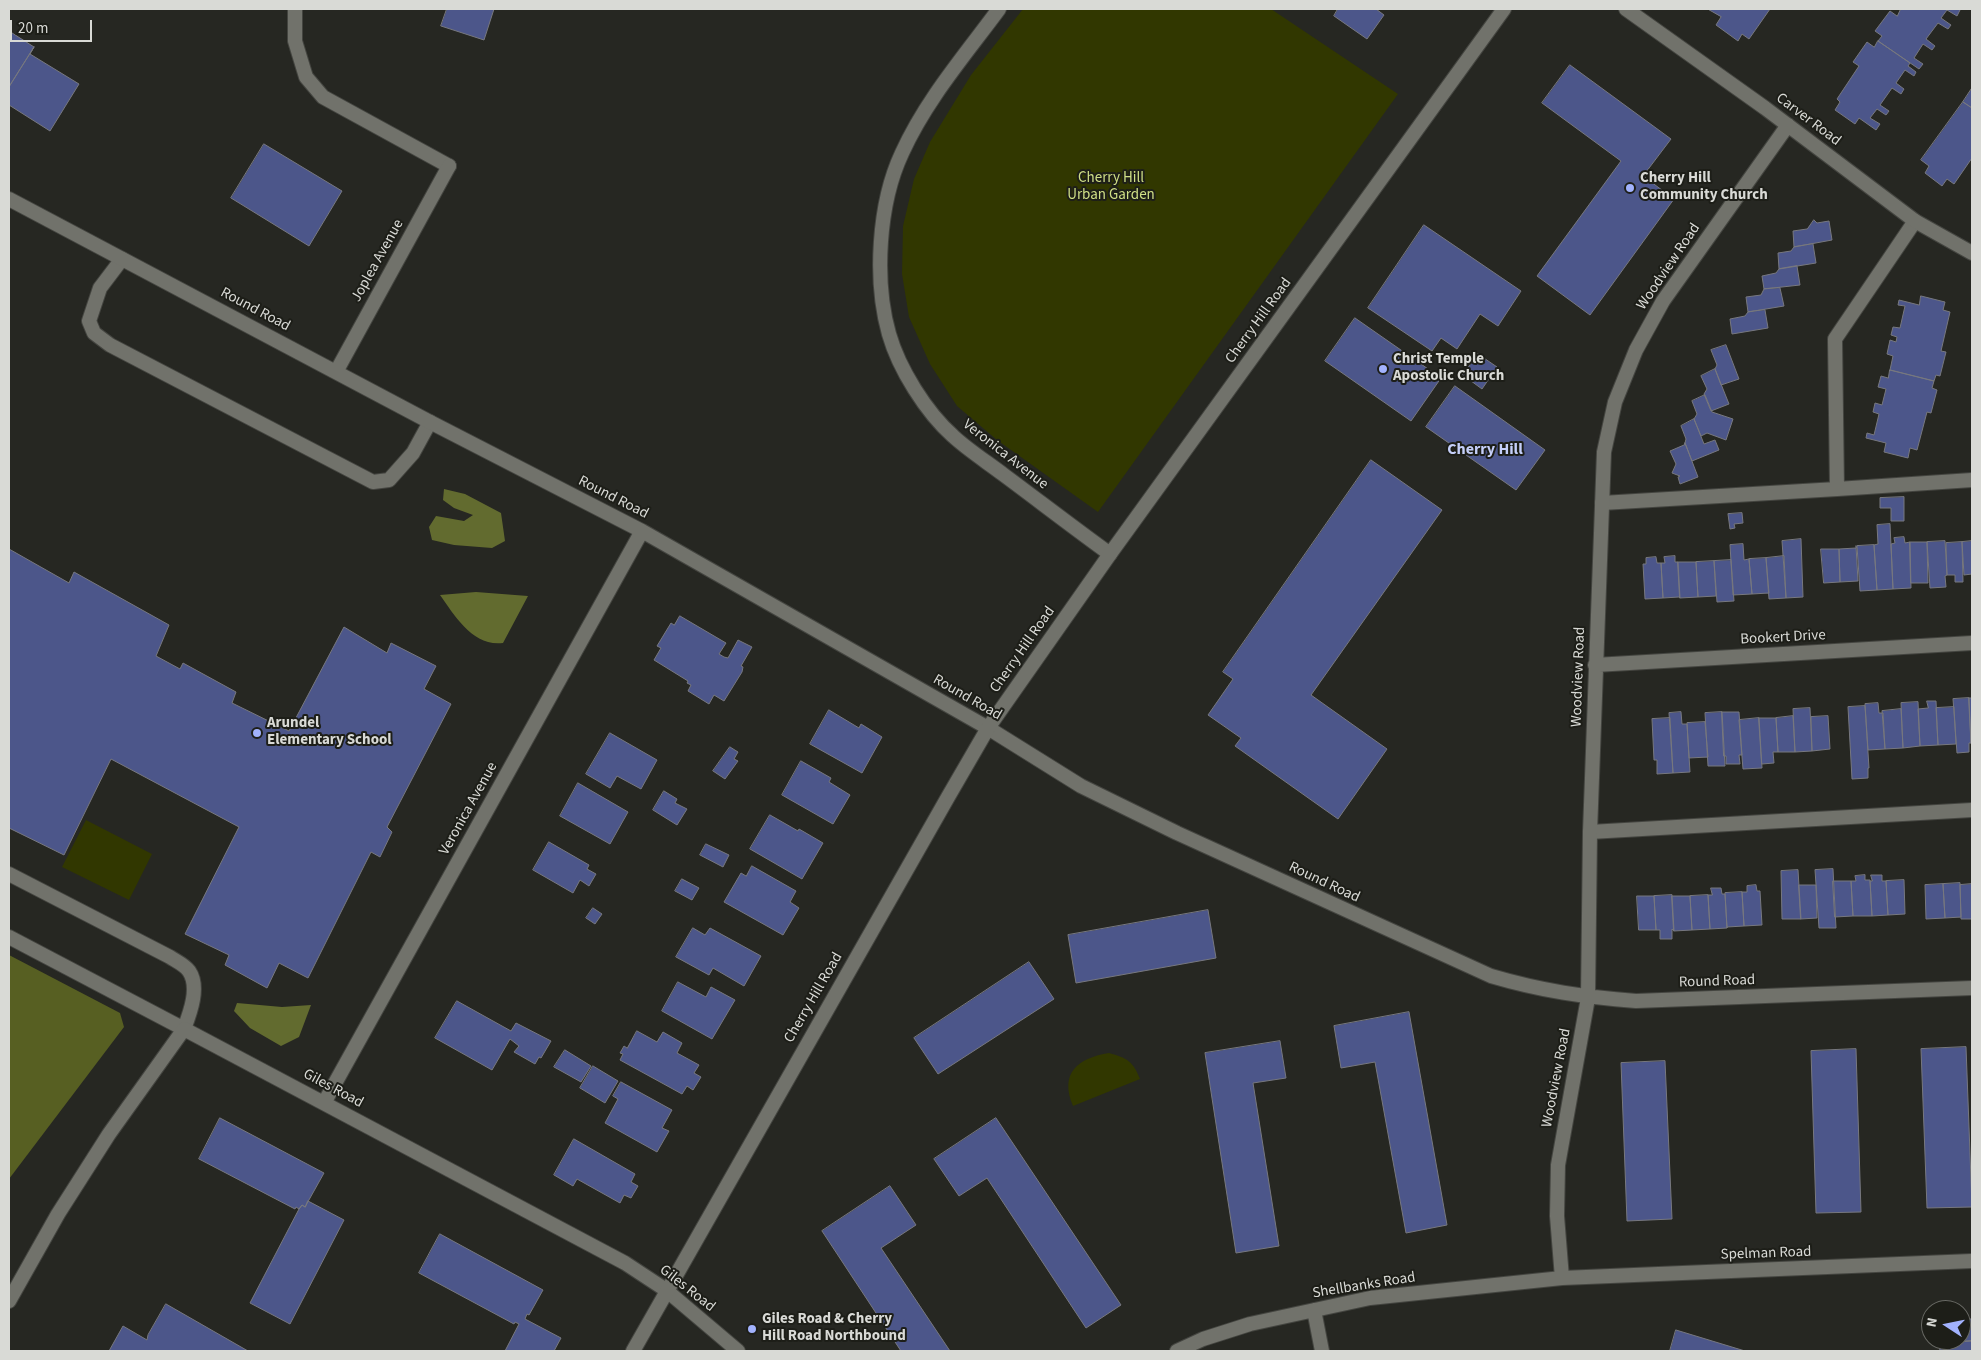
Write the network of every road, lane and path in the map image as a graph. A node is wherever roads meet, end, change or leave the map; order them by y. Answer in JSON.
{"nodes":[{"id":1,"x":295,"y":9,"type":"edge"},
{"id":2,"x":999,"y":9,"type":"edge"},
{"id":3,"x":1504,"y":9,"type":"edge"},
{"id":4,"x":1626,"y":9,"type":"edge"},
{"id":5,"x":1788,"y":125,"type":"junction"},
{"id":6,"x":9,"y":199,"type":"edge"},
{"id":7,"x":1915,"y":221,"type":"junction"},
{"id":8,"x":1972,"y":253,"type":"edge"},
{"id":9,"x":122,"y":259,"type":"junction"},
{"id":10,"x":336,"y":372,"type":"junction"},
{"id":11,"x":430,"y":422,"type":"junction"},
{"id":12,"x":1972,"y":480,"type":"edge"},
{"id":13,"x":1837,"y":488,"type":"junction"},
{"id":14,"x":1602,"y":502,"type":"junction"},
{"id":15,"x":642,"y":531,"type":"junction"},
{"id":16,"x":1110,"y":554,"type":"junction"},
{"id":17,"x":1972,"y":643,"type":"edge"},
{"id":18,"x":1595,"y":665,"type":"junction"},
{"id":19,"x":988,"y":728,"type":"junction"},
{"id":20,"x":1972,"y":810,"type":"edge"},
{"id":21,"x":1590,"y":832,"type":"junction"},
{"id":22,"x":9,"y":874,"type":"edge"},
{"id":23,"x":9,"y":937,"type":"edge"},
{"id":24,"x":1972,"y":988,"type":"edge"},
{"id":25,"x":1588,"y":998,"type":"junction"},
{"id":26,"x":184,"y":1029,"type":"junction"},
{"id":27,"x":324,"y":1102,"type":"junction"},
{"id":28,"x":1972,"y":1261,"type":"edge"},
{"id":29,"x":1562,"y":1278,"type":"junction"},
{"id":30,"x":666,"y":1290,"type":"junction"},
{"id":31,"x":9,"y":1301,"type":"edge"},
{"id":32,"x":1314,"y":1310,"type":"junction"},
{"id":33,"x":633,"y":1351,"type":"edge"},
{"id":34,"x":738,"y":1351,"type":"edge"},
{"id":35,"x":1177,"y":1351,"type":"edge"},
{"id":36,"x":1322,"y":1351,"type":"edge"}],
"edges":[{"from":1,"to":10,"type":"street","name":"Joplea Avenue"},
{"from":2,"to":16,"type":"street","name":"Veronica Avenue"},
{"from":3,"to":16,"type":"street","name":"Cherry Hill Road"},
{"from":4,"to":5,"type":"street","name":"Carver Road"},
{"from":5,"to":7,"type":"street","name":"Carver Road"},
{"from":5,"to":14,"type":"street","name":"Woodview Road"},
{"from":6,"to":9,"type":"street","name":"Round Road"},
{"from":7,"to":8,"type":"street","name":"Carver Road"},
{"from":7,"to":13,"type":"street"},
{"from":9,"to":10,"type":"street","name":"Round Road"},
{"from":9,"to":11,"type":"street"},
{"from":10,"to":11,"type":"street","name":"Round Road"},
{"from":11,"to":15,"type":"street","name":"Round Road"},
{"from":12,"to":13,"type":"street"},
{"from":13,"to":14,"type":"street"},
{"from":14,"to":18,"type":"street","name":"Woodview Road"},
{"from":15,"to":19,"type":"street","name":"Round Road"},
{"from":15,"to":27,"type":"street","name":"Veronica Avenue"},
{"from":16,"to":19,"type":"street","name":"Cherry Hill Road"},
{"from":17,"to":18,"type":"street","name":"Bookert Drive"},
{"from":18,"to":21,"type":"street","name":"Woodview Road"},
{"from":19,"to":25,"type":"street","name":"Round Road"},
{"from":19,"to":30,"type":"street","name":"Cherry Hill Road"},
{"from":20,"to":21,"type":"street"},
{"from":21,"to":25,"type":"street","name":"Woodview Road"},
{"from":22,"to":26,"type":"street"},
{"from":23,"to":26,"type":"street","name":"Giles Road"},
{"from":24,"to":25,"type":"street","name":"Round Road"},
{"from":25,"to":29,"type":"street","name":"Woodview Road"},
{"from":26,"to":27,"type":"street","name":"Giles Road"},
{"from":26,"to":31,"type":"street"},
{"from":27,"to":30,"type":"street","name":"Giles Road"},
{"from":28,"to":29,"type":"street","name":"Spelman Road"},
{"from":29,"to":32,"type":"street","name":"Shellbanks Road"},
{"from":30,"to":33,"type":"street","name":"Cherry Hill Road"},
{"from":30,"to":34,"type":"street","name":"Giles Road"},
{"from":32,"to":35,"type":"street","name":"Shellbanks Road"},
{"from":32,"to":36,"type":"street"}]}
